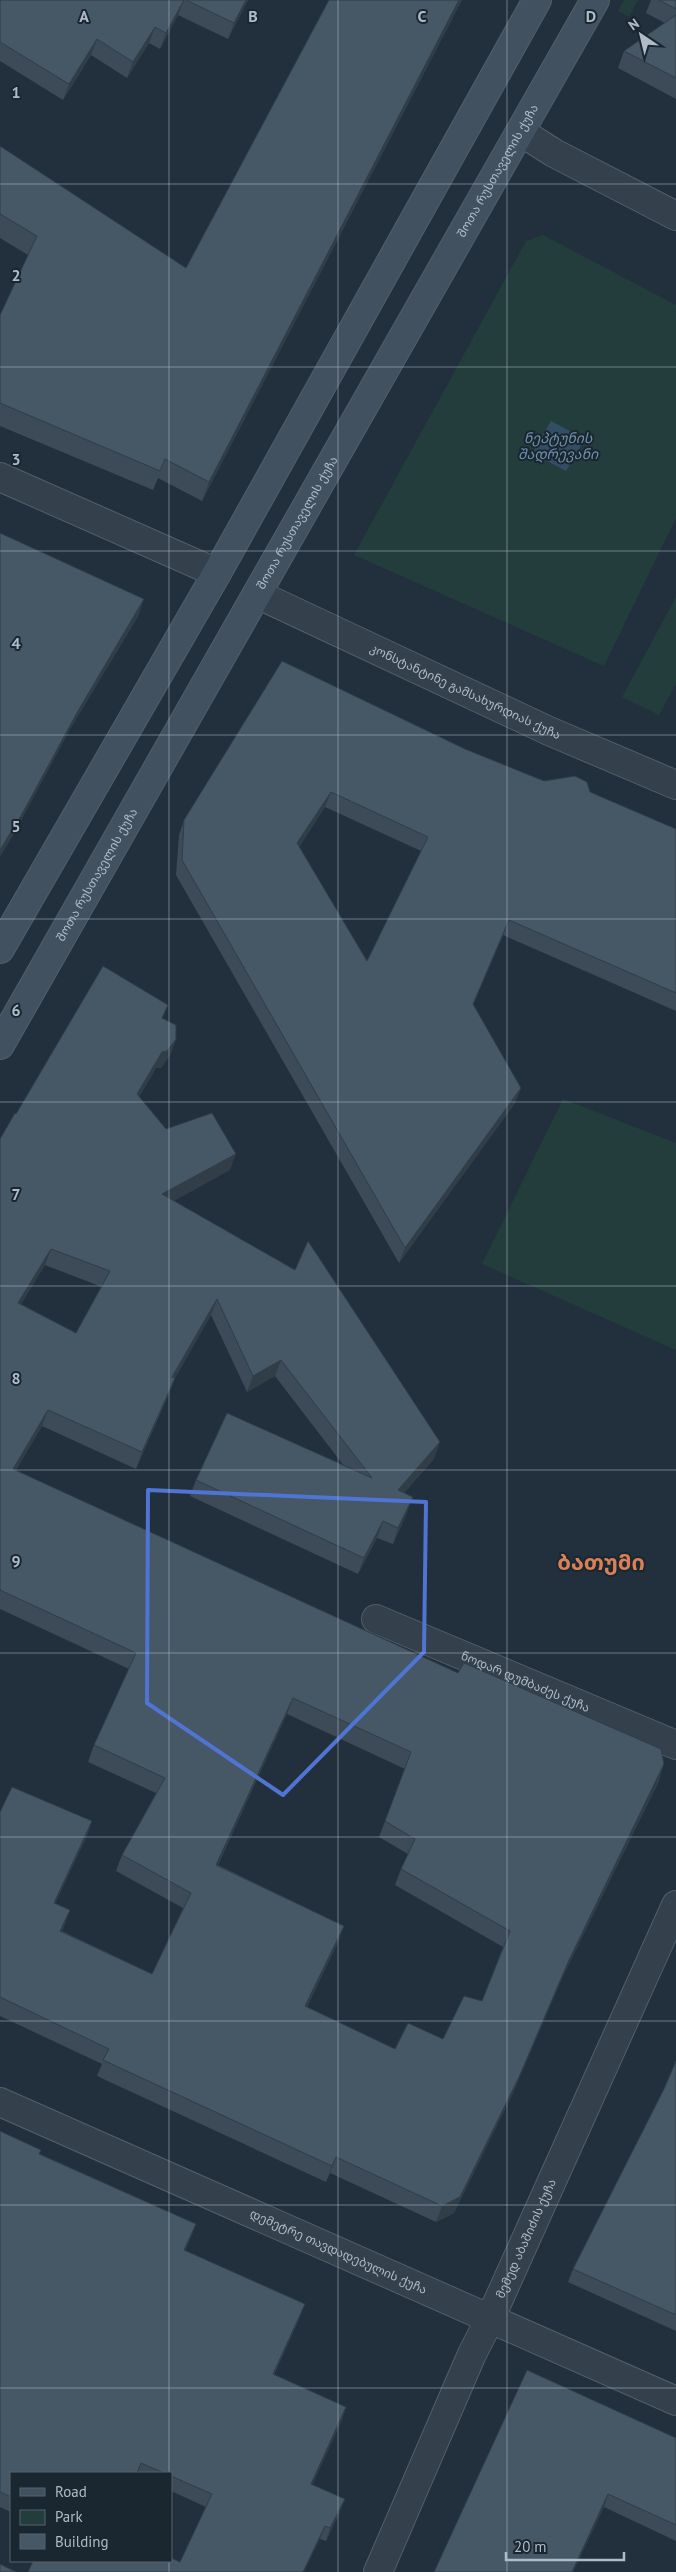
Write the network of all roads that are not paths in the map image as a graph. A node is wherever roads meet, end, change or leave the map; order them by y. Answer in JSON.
{"nodes":[{"id":1,"x":537,"y":0,"type":"edge"},
{"id":2,"x":595,"y":0,"type":"edge"},
{"id":3,"x":521,"y":132,"type":"junction"},
{"id":4,"x":676,"y":216,"type":"edge"},
{"id":5,"x":0,"y":477,"type":"edge"},
{"id":6,"x":217,"y":573,"type":"junction"},
{"id":7,"x":257,"y":594,"type":"junction"},
{"id":8,"x":676,"y":785,"type":"edge"},
{"id":9,"x":0,"y":948,"type":"edge"},
{"id":10,"x":0,"y":1046,"type":"edge"},
{"id":11,"x":376,"y":1619,"type":"dead end"},
{"id":12,"x":676,"y":1745,"type":"edge"},
{"id":13,"x":676,"y":1905,"type":"edge"},
{"id":14,"x":0,"y":2102,"type":"edge"},
{"id":15,"x":490,"y":2318,"type":"junction"},
{"id":16,"x":676,"y":2401,"type":"edge"},
{"id":17,"x":378,"y":2572,"type":"edge"}],
"edges":[{"from":1,"to":6,"type":"main road"},
{"from":2,"to":3,"type":"main road","name":"შოთა რუსთაველის ქუჩა"},
{"from":3,"to":4,"type":"street"},
{"from":3,"to":7,"type":"main road","name":"შოთა რუსთაველის ქუჩა"},
{"from":5,"to":6,"type":"street"},
{"from":6,"to":9,"type":"main road"},
{"from":7,"to":8,"type":"street","name":"კონსტანტინე გამსახურდიას ქუჩა"},
{"from":7,"to":10,"type":"main road","name":"შოთა რუსთაველის ქუჩა"},
{"from":11,"to":12,"type":"street","name":"ნოდარ დუმბაძეს ქუჩა"},
{"from":13,"to":15,"type":"street","name":"მემედ აბაშიძის ქუჩა"},
{"from":14,"to":15,"type":"street","name":"დემეტრე თავდადებულის ქუჩა"},
{"from":15,"to":16,"type":"street","name":"დემეტრე თავდადებულის ქუჩა"},
{"from":15,"to":17,"type":"street","name":"მემედ აბაშიძის ქუჩა"}]}
